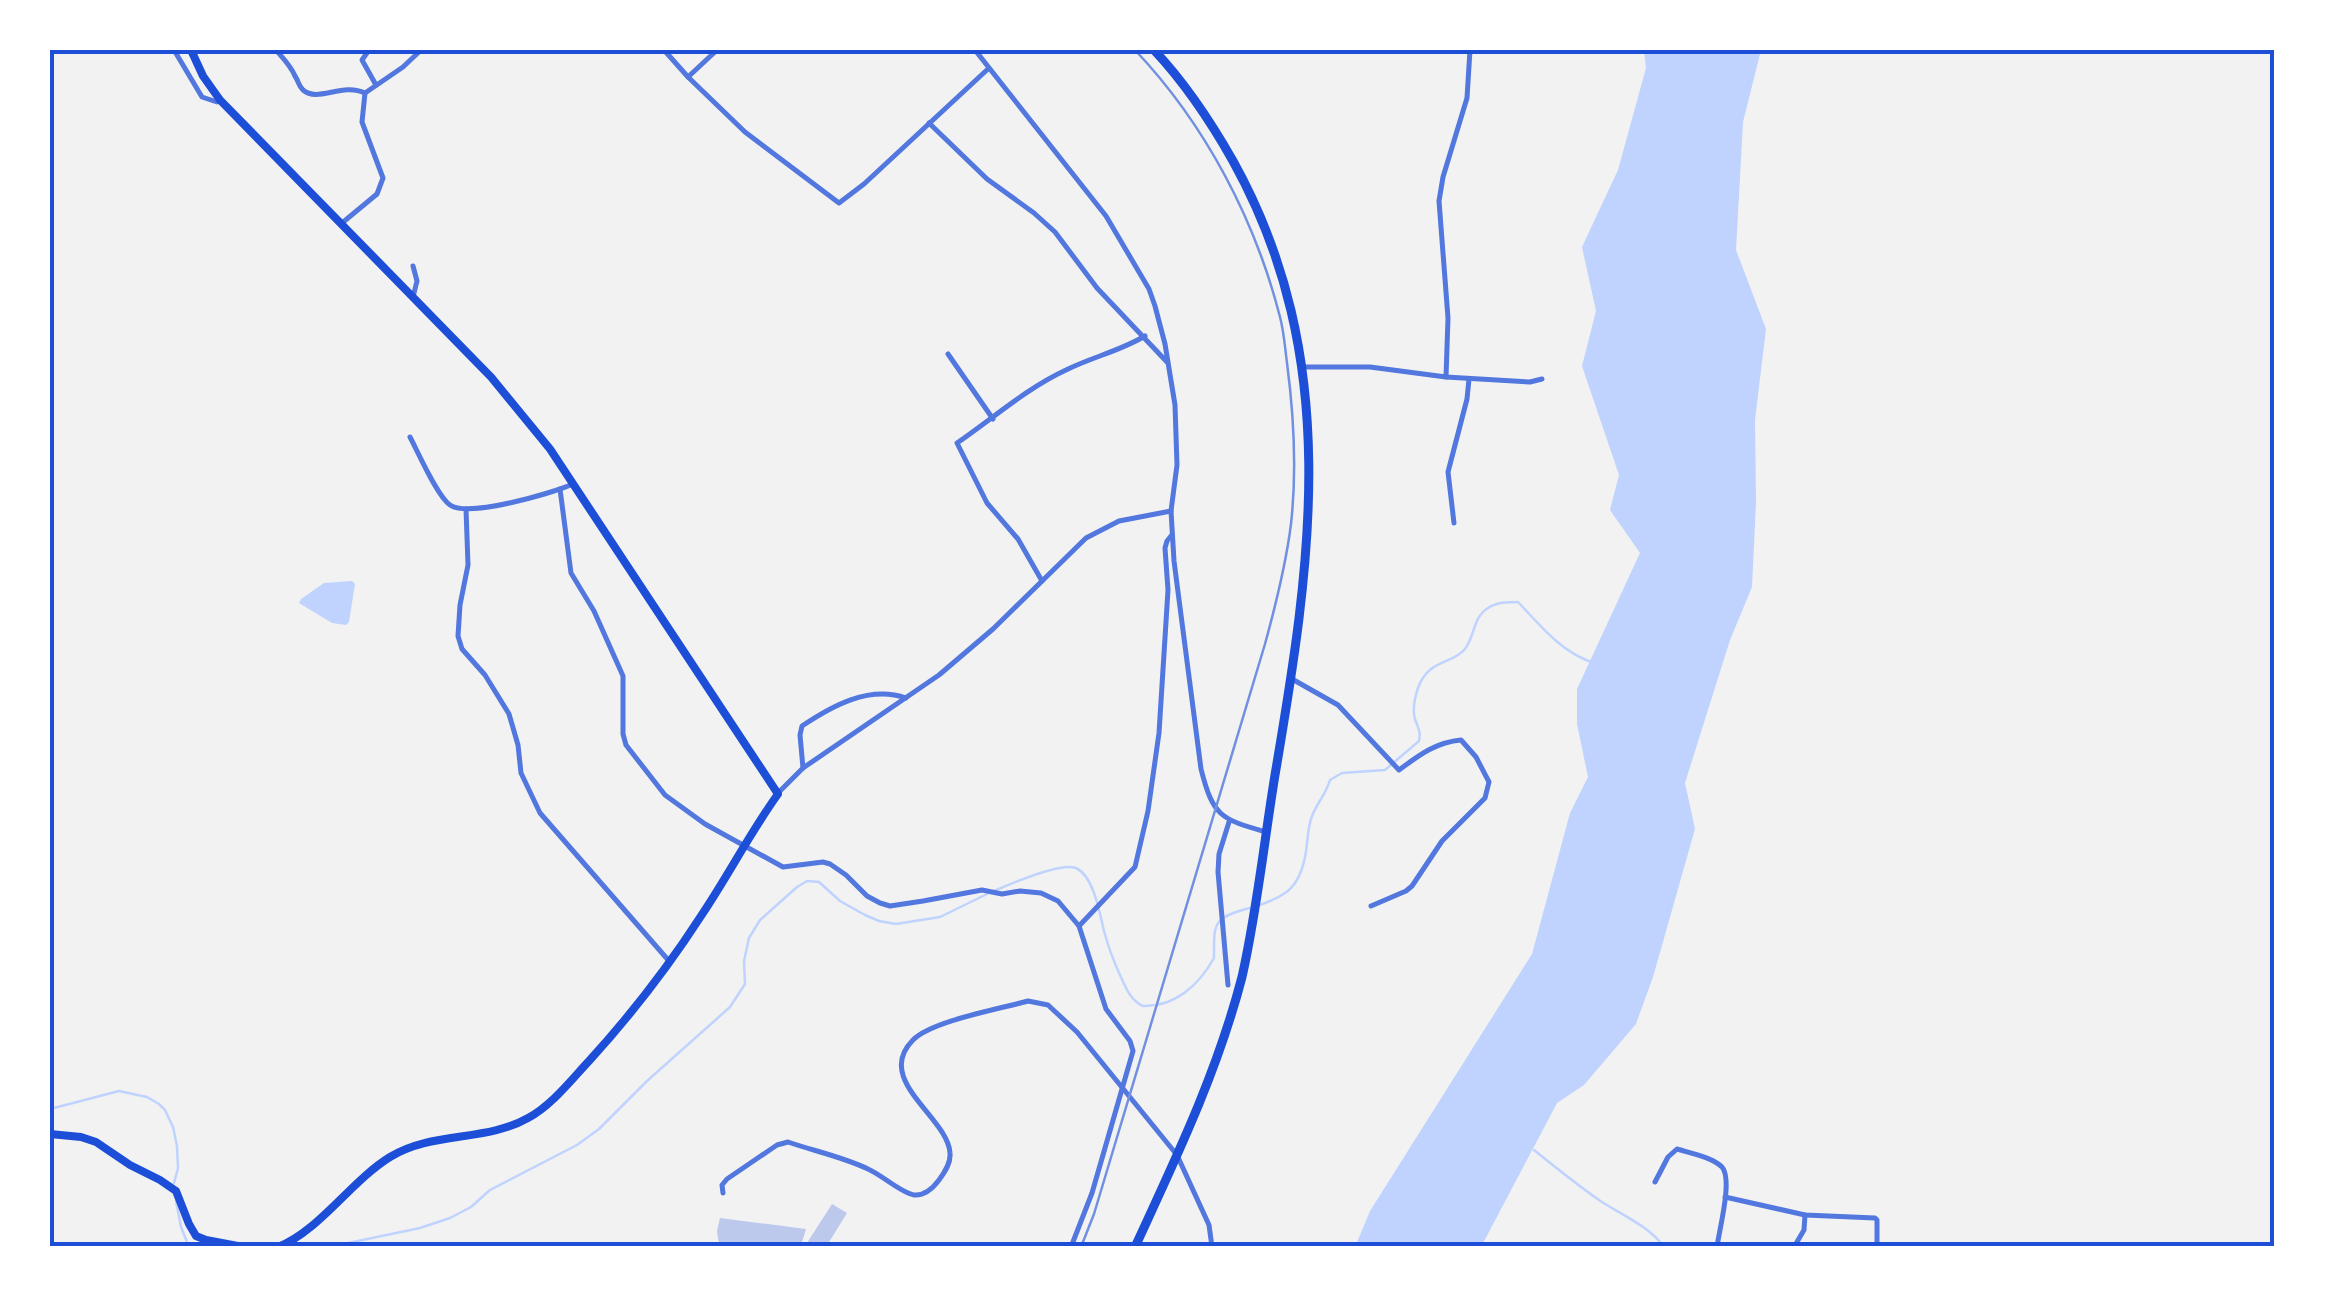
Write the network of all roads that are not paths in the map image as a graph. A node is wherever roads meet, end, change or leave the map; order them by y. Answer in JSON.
{"nodes":[{"id":1,"x":174,"y":50,"type":"edge"},
{"id":2,"x":191,"y":50,"type":"edge"},
{"id":3,"x":276,"y":50,"type":"edge"},
{"id":4,"x":369,"y":50,"type":"edge"},
{"id":5,"x":420,"y":50,"type":"edge"},
{"id":6,"x":664,"y":50,"type":"edge"},
{"id":7,"x":717,"y":50,"type":"edge"},
{"id":8,"x":975,"y":50,"type":"edge"},
{"id":9,"x":1154,"y":50,"type":"edge"},
{"id":10,"x":1470,"y":50,"type":"edge"},
{"id":11,"x":989,"y":68,"type":"junction"},
{"id":12,"x":688,"y":77,"type":"junction"},
{"id":13,"x":376,"y":85,"type":"junction"},
{"id":14,"x":364,"y":92,"type":"junction"},
{"id":15,"x":220,"y":100,"type":"junction"},
{"id":16,"x":929,"y":122,"type":"junction"},
{"id":17,"x":341,"y":223,"type":"junction"},
{"id":18,"x":414,"y":266,"type":"dead end"},
{"id":19,"x":413,"y":297,"type":"junction"},
{"id":20,"x":1145,"y":336,"type":"junction"},
{"id":21,"x":948,"y":354,"type":"dead end"},
{"id":22,"x":1169,"y":364,"type":"junction"},
{"id":23,"x":1302,"y":367,"type":"junction"},
{"id":24,"x":1446,"y":377,"type":"junction"},
{"id":25,"x":1469,"y":379,"type":"junction"},
{"id":26,"x":1542,"y":379,"type":"dead end"},
{"id":27,"x":993,"y":418,"type":"junction"},
{"id":28,"x":410,"y":437,"type":"dead end"},
{"id":29,"x":574,"y":484,"type":"junction"},
{"id":30,"x":560,"y":489,"type":"junction"},
{"id":31,"x":466,"y":509,"type":"junction"},
{"id":32,"x":1171,"y":511,"type":"junction"},
{"id":33,"x":1454,"y":523,"type":"dead end"},
{"id":34,"x":1172,"y":535,"type":"junction"},
{"id":35,"x":1042,"y":581,"type":"junction"},
{"id":36,"x":1292,"y":679,"type":"junction"},
{"id":37,"x":906,"y":698,"type":"junction"},
{"id":38,"x":802,"y":768,"type":"junction"},
{"id":39,"x":778,"y":794,"type":"junction"},
{"id":40,"x":1229,"y":822,"type":"junction"},
{"id":41,"x":1266,"y":832,"type":"junction"},
{"id":42,"x":744,"y":844,"type":"junction"},
{"id":43,"x":1371,"y":906,"type":"dead end"},
{"id":44,"x":1078,"y":926,"type":"junction"},
{"id":45,"x":669,"y":961,"type":"junction"},
{"id":46,"x":1228,"y":986,"type":"dead end"},
{"id":47,"x":1123,"y":1089,"type":"junction"},
{"id":48,"x":50,"y":1134,"type":"edge"},
{"id":49,"x":1178,"y":1155,"type":"junction"},
{"id":50,"x":1655,"y":1182,"type":"dead end"},
{"id":51,"x":722,"y":1193,"type":"dead end"},
{"id":52,"x":1725,"y":1197,"type":"junction"},
{"id":53,"x":1805,"y":1215,"type":"junction"},
{"id":54,"x":242,"y":1247,"type":"edge"},
{"id":55,"x":278,"y":1247,"type":"edge"},
{"id":56,"x":1071,"y":1247,"type":"edge"},
{"id":57,"x":1135,"y":1247,"type":"edge"},
{"id":58,"x":1212,"y":1247,"type":"edge"},
{"id":59,"x":1717,"y":1247,"type":"edge"},
{"id":60,"x":1794,"y":1247,"type":"edge"},
{"id":61,"x":1877,"y":1247,"type":"edge"}],
"edges":[{"from":1,"to":15,"type":"street"},
{"from":2,"to":15,"type":"main road"},
{"from":3,"to":14,"type":"street"},
{"from":4,"to":13,"type":"street"},
{"from":5,"to":13,"type":"street"},
{"from":6,"to":12,"type":"street"},
{"from":7,"to":12,"type":"street"},
{"from":8,"to":11,"type":"street"},
{"from":9,"to":23,"type":"highway"},
{"from":10,"to":24,"type":"street"},
{"from":11,"to":16,"type":"street"},
{"from":11,"to":22,"type":"street"},
{"from":12,"to":16,"type":"street"},
{"from":13,"to":14,"type":"street"},
{"from":14,"to":17,"type":"street"},
{"from":15,"to":17,"type":"main road"},
{"from":16,"to":20,"type":"street"},
{"from":17,"to":19,"type":"main road"},
{"from":18,"to":19,"type":"street"},
{"from":19,"to":29,"type":"main road"},
{"from":20,"to":22,"type":"street"},
{"from":20,"to":27,"type":"street"},
{"from":21,"to":27,"type":"street"},
{"from":22,"to":32,"type":"street"},
{"from":23,"to":24,"type":"street"},
{"from":23,"to":36,"type":"highway"},
{"from":24,"to":25,"type":"street"},
{"from":25,"to":26,"type":"street"},
{"from":25,"to":33,"type":"street"},
{"from":27,"to":35,"type":"street"},
{"from":28,"to":31,"type":"street"},
{"from":29,"to":30,"type":"street"},
{"from":29,"to":39,"type":"main road"},
{"from":30,"to":31,"type":"street"},
{"from":30,"to":42,"type":"street"},
{"from":31,"to":45,"type":"street"},
{"from":32,"to":34,"type":"street"},
{"from":32,"to":35,"type":"street"},
{"from":34,"to":40,"type":"street"},
{"from":34,"to":44,"type":"street"},
{"from":35,"to":37,"type":"street"},
{"from":36,"to":41,"type":"highway"},
{"from":36,"to":43,"type":"street"},
{"from":37,"to":38,"type":"street"},
{"from":37,"to":38,"type":"street"},
{"from":38,"to":39,"type":"street"},
{"from":39,"to":42,"type":"main road"},
{"from":40,"to":41,"type":"street"},
{"from":40,"to":46,"type":"street"},
{"from":41,"to":49,"type":"highway"},
{"from":42,"to":44,"type":"street"},
{"from":42,"to":45,"type":"main road"},
{"from":44,"to":47,"type":"street"},
{"from":45,"to":55,"type":"main road"},
{"from":47,"to":49,"type":"street"},
{"from":47,"to":51,"type":"street"},
{"from":47,"to":56,"type":"street"},
{"from":48,"to":54,"type":"main road"},
{"from":49,"to":57,"type":"highway"},
{"from":49,"to":58,"type":"street"},
{"from":50,"to":52,"type":"street"},
{"from":52,"to":53,"type":"street"},
{"from":52,"to":59,"type":"street"},
{"from":53,"to":60,"type":"street"},
{"from":53,"to":61,"type":"street"}]}
